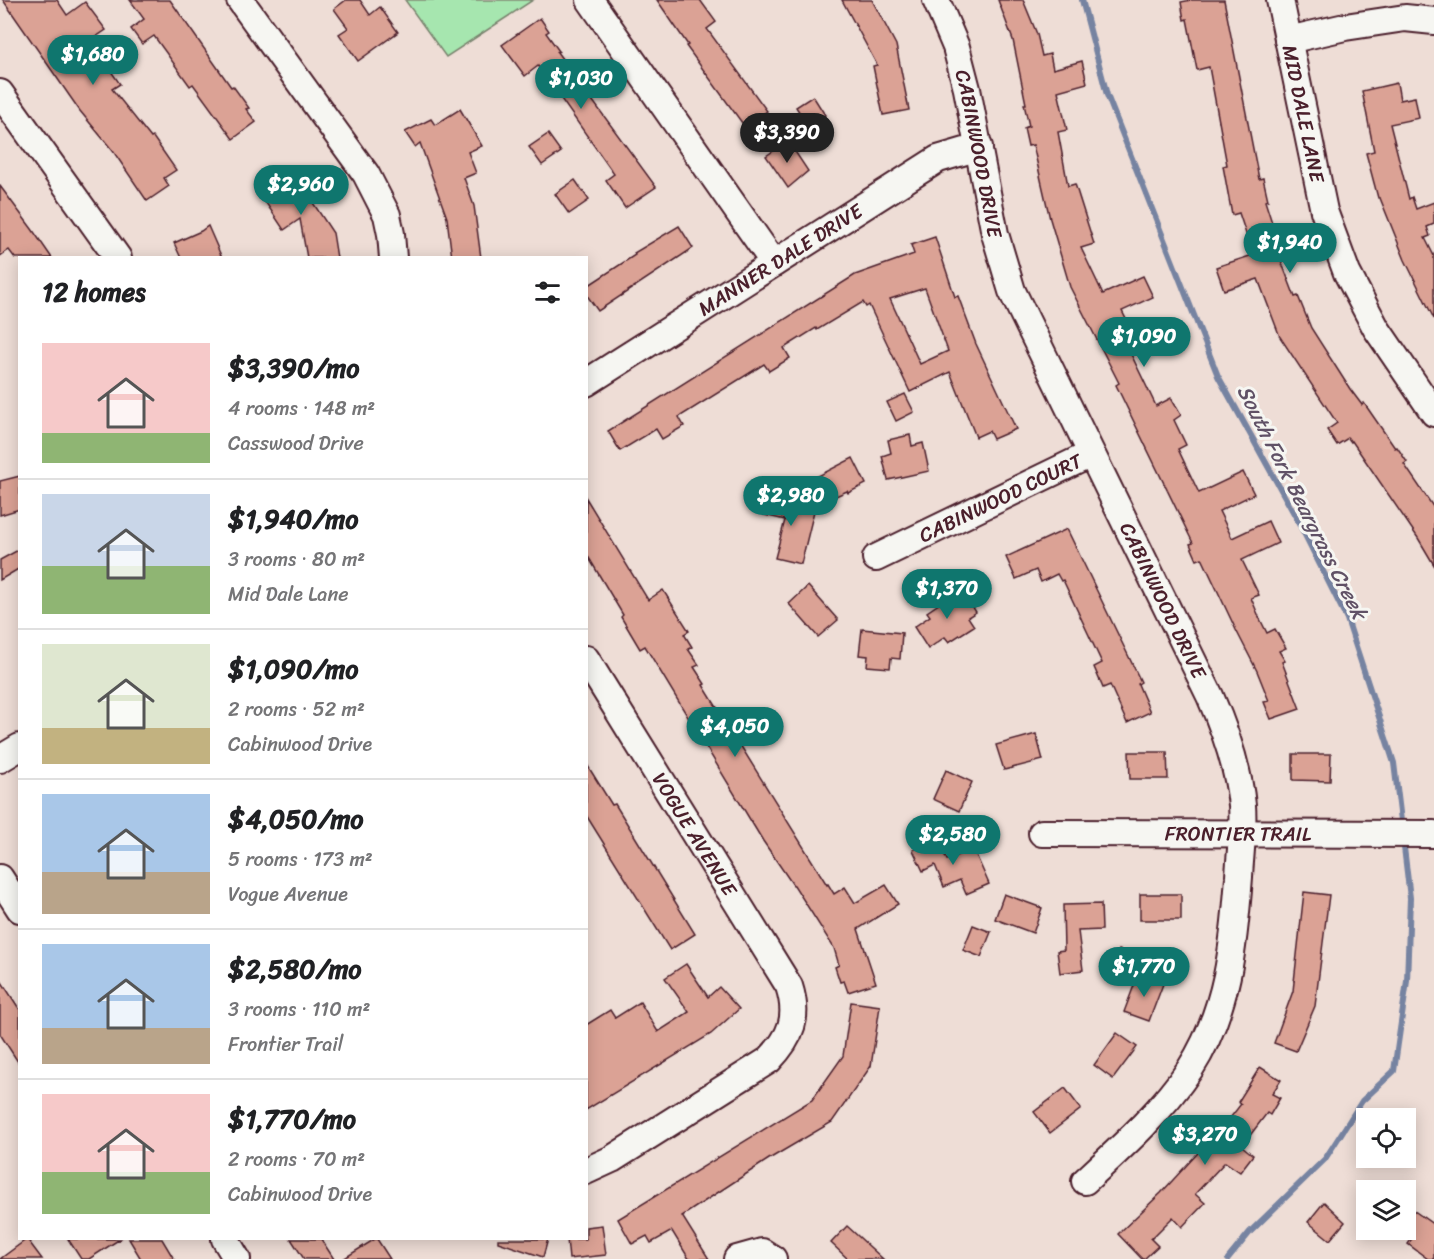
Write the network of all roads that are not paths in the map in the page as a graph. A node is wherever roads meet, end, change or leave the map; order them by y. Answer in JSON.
{"nodes":[{"id":1,"x":240,"y":0,"type":"edge"},
{"id":2,"x":590,"y":0,"type":"edge"},
{"id":3,"x":936,"y":0,"type":"edge"},
{"id":4,"x":1280,"y":0,"type":"edge"},
{"id":5,"x":1434,"y":21,"type":"edge"},
{"id":6,"x":1288,"y":40,"type":"junction"},
{"id":7,"x":0,"y":93,"type":"edge"},
{"id":8,"x":979,"y":147,"type":"junction"},
{"id":9,"x":117,"y":256,"type":"edge"},
{"id":10,"x":393,"y":256,"type":"edge"},
{"id":11,"x":774,"y":263,"type":"junction"},
{"id":12,"x":588,"y":382,"type":"edge"},
{"id":13,"x":1434,"y":413,"type":"edge"},
{"id":14,"x":1091,"y":454,"type":"junction"},
{"id":15,"x":876,"y":558,"type":"dead end"},
{"id":16,"x":588,"y":662,"type":"edge"},
{"id":17,"x":18,"y":748,"type":"edge"},
{"id":18,"x":0,"y":759,"type":"edge"},
{"id":19,"x":1042,"y":832,"type":"dead end"},
{"id":20,"x":1242,"y":833,"type":"junction"},
{"id":21,"x":1427,"y":834,"type":"edge"},
{"id":22,"x":0,"y":878,"type":"edge"},
{"id":23,"x":18,"y":906,"type":"edge"},
{"id":24,"x":588,"y":1170,"type":"edge"},
{"id":25,"x":1085,"y":1181,"type":"dead end"},
{"id":26,"x":226,"y":1240,"type":"edge"},
{"id":27,"x":237,"y":1259,"type":"edge"},
{"id":28,"x":737,"y":1259,"type":"edge"},
{"id":29,"x":773,"y":1259,"type":"edge"}],
"edges":[{"from":1,"to":10,"type":"street"},
{"from":2,"to":11,"type":"street"},
{"from":3,"to":8,"type":"street","name":"CABINWOOD DRIVE"},
{"from":4,"to":6,"type":"street","name":"MID DALE LANE"},
{"from":5,"to":6,"type":"street"},
{"from":6,"to":13,"type":"street","name":"MID DALE LANE"},
{"from":7,"to":9,"type":"street"},
{"from":8,"to":11,"type":"street","name":"MANNER DALE DRIVE"},
{"from":8,"to":14,"type":"street","name":"CABINWOOD DRIVE"},
{"from":11,"to":12,"type":"street","name":"MANNER DALE DRIVE"},
{"from":14,"to":15,"type":"street","name":"CABINWOOD COURT"},
{"from":14,"to":20,"type":"street","name":"CABINWOOD DRIVE"},
{"from":16,"to":24,"type":"street","name":"VOGUE AVENUE"},
{"from":17,"to":18,"type":"street"},
{"from":19,"to":20,"type":"street","name":"FRONTIER TRAIL"},
{"from":20,"to":21,"type":"street","name":"FRONTIER TRAIL"},
{"from":20,"to":25,"type":"street","name":"CABINWOOD DRIVE"},
{"from":22,"to":23,"type":"street"},
{"from":26,"to":27,"type":"street"},
{"from":28,"to":29,"type":"street"}]}
